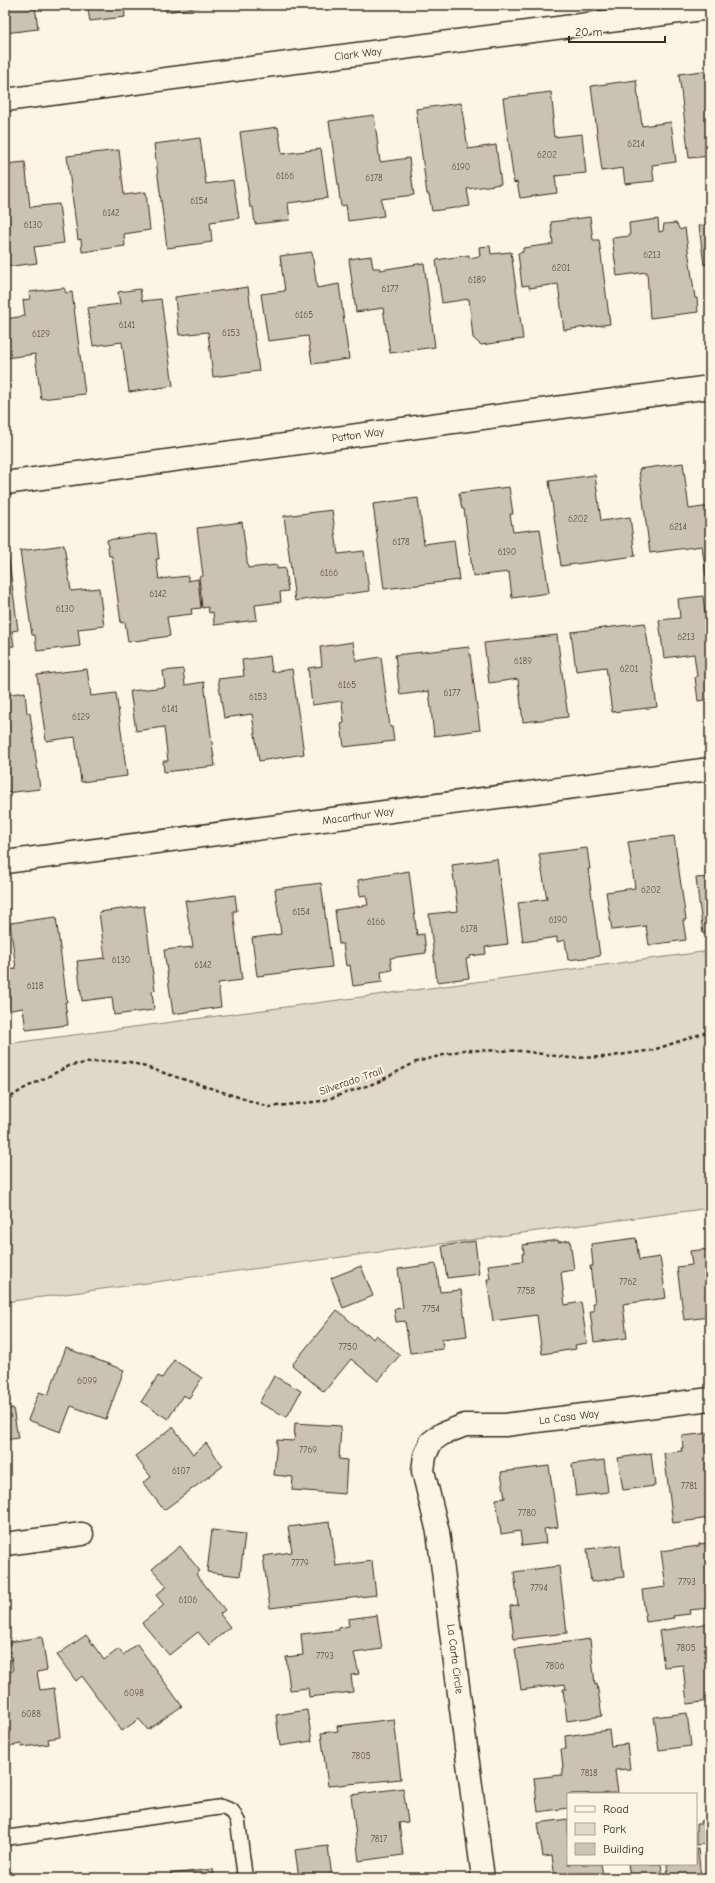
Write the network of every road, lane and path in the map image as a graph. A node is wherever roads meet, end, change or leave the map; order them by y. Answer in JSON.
{"nodes":[{"id":1,"x":710,"y":8,"type":"edge"},
{"id":2,"x":5,"y":100,"type":"edge"},
{"id":3,"x":710,"y":387,"type":"edge"},
{"id":4,"x":5,"y":483,"type":"edge"},
{"id":5,"x":710,"y":769,"type":"edge"},
{"id":6,"x":5,"y":862,"type":"edge"},
{"id":7,"x":710,"y":1031,"type":"edge"},
{"id":8,"x":5,"y":1101,"type":"edge"},
{"id":9,"x":710,"y":1399,"type":"edge"},
{"id":10,"x":431,"y":1442,"type":"joint"},
{"id":11,"x":82,"y":1534,"type":"dead end"},
{"id":12,"x":5,"y":1544,"type":"edge"},
{"id":13,"x":5,"y":1838,"type":"edge"},
{"id":14,"x":245,"y":1878,"type":"edge"},
{"id":15,"x":483,"y":1878,"type":"edge"}],
"edges":[{"from":1,"to":2,"type":"street","name":"Clark Way"},
{"from":3,"to":4,"type":"street","name":"Patton Way"},
{"from":5,"to":6,"type":"street","name":"Macarthur Way"},
{"from":7,"to":8,"type":"path","name":"Silverado Trail"},
{"from":9,"to":10,"type":"street","name":"La Casa Way"},
{"from":10,"to":15,"type":"street","name":"La Carta Circle"},
{"from":11,"to":12,"type":"street"},
{"from":13,"to":14,"type":"lane"}]}
